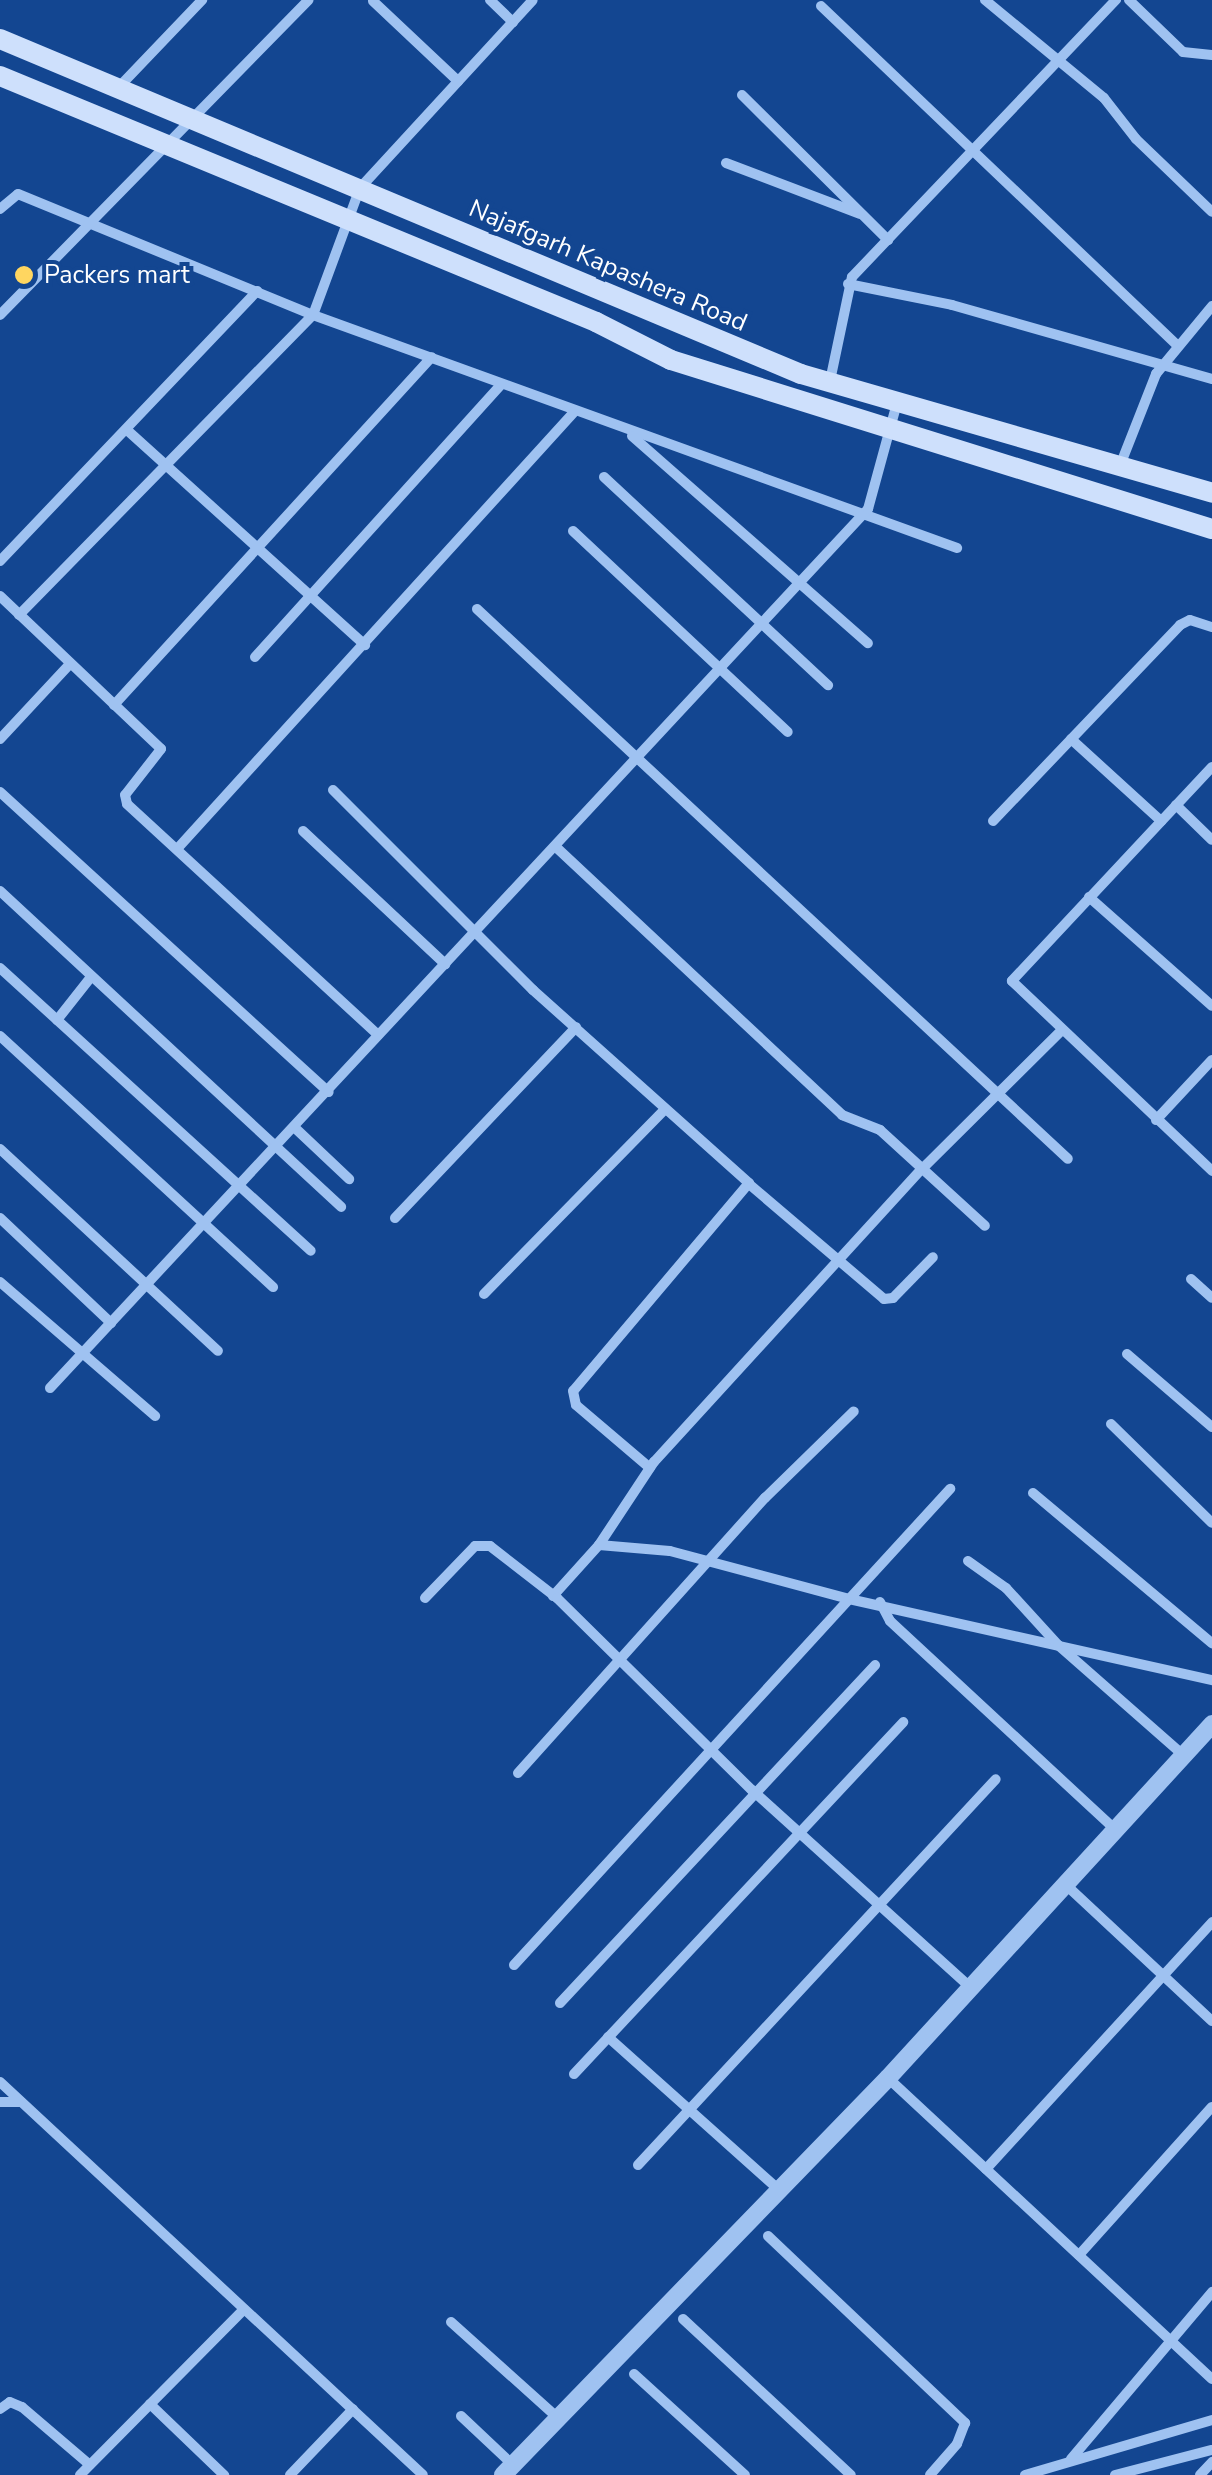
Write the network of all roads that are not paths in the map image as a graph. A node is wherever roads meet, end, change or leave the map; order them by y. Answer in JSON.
{"nodes":[{"id":1,"x":202,"y":0,"type":"edge"},
{"id":2,"x":309,"y":0,"type":"edge"},
{"id":3,"x":490,"y":0,"type":"edge"},
{"id":4,"x":532,"y":0,"type":"edge"},
{"id":5,"x":985,"y":0,"type":"edge"},
{"id":6,"x":1116,"y":0,"type":"edge"},
{"id":7,"x":1129,"y":0,"type":"edge"},
{"id":8,"x":373,"y":1,"type":"edge"},
{"id":9,"x":822,"y":6,"type":"dead end"},
{"id":10,"x":513,"y":22,"type":"junction"},
{"id":11,"x":0,"y":39,"type":"edge"},
{"id":12,"x":1212,"y":55,"type":"edge"},
{"id":13,"x":1057,"y":62,"type":"junction"},
{"id":14,"x":0,"y":76,"type":"edge"},
{"id":15,"x":458,"y":81,"type":"junction"},
{"id":16,"x":118,"y":88,"type":"junction"},
{"id":17,"x":742,"y":94,"type":"dead end"},
{"id":18,"x":192,"y":118,"type":"junction"},
{"id":19,"x":167,"y":144,"type":"junction"},
{"id":20,"x":975,"y":149,"type":"junction"},
{"id":21,"x":726,"y":163,"type":"dead end"},
{"id":22,"x":360,"y":188,"type":"junction"},
{"id":23,"x":0,"y":209,"type":"edge"},
{"id":24,"x":1212,"y":212,"type":"edge"},
{"id":25,"x":866,"y":216,"type":"junction"},
{"id":26,"x":352,"y":221,"type":"junction"},
{"id":27,"x":93,"y":222,"type":"junction"},
{"id":28,"x":888,"y":240,"type":"junction"},
{"id":29,"x":848,"y":284,"type":"junction"},
{"id":30,"x":256,"y":290,"type":"junction"},
{"id":31,"x":1212,"y":306,"type":"edge"},
{"id":32,"x":313,"y":315,"type":"junction"},
{"id":33,"x":0,"y":316,"type":"edge"},
{"id":34,"x":1178,"y":344,"type":"junction"},
{"id":35,"x":432,"y":358,"type":"junction"},
{"id":36,"x":1163,"y":364,"type":"junction"},
{"id":37,"x":801,"y":374,"type":"junction"},
{"id":38,"x":1212,"y":380,"type":"edge"},
{"id":39,"x":830,"y":382,"type":"junction"},
{"id":40,"x":502,"y":384,"type":"junction"},
{"id":41,"x":898,"y":398,"type":"junction"},
{"id":42,"x":792,"y":402,"type":"junction"},
{"id":43,"x":575,"y":411,"type":"junction"},
{"id":44,"x":127,"y":430,"type":"junction"},
{"id":45,"x":624,"y":430,"type":"junction"},
{"id":46,"x":890,"y":430,"type":"junction"},
{"id":47,"x":1121,"y":464,"type":"junction"},
{"id":48,"x":166,"y":466,"type":"junction"},
{"id":49,"x":604,"y":477,"type":"dead end"},
{"id":50,"x":1212,"y":493,"type":"edge"},
{"id":51,"x":859,"y":518,"type":"junction"},
{"id":52,"x":1212,"y":529,"type":"edge"},
{"id":53,"x":572,"y":532,"type":"dead end"},
{"id":54,"x":257,"y":548,"type":"junction"},
{"id":55,"x":958,"y":548,"type":"dead end"},
{"id":56,"x":0,"y":561,"type":"edge"},
{"id":57,"x":802,"y":582,"type":"junction"},
{"id":58,"x":0,"y":596,"type":"edge"},
{"id":59,"x":310,"y":596,"type":"junction"},
{"id":60,"x":477,"y":609,"type":"dead end"},
{"id":61,"x":19,"y":615,"type":"junction"},
{"id":62,"x":765,"y":623,"type":"junction"},
{"id":63,"x":1212,"y":627,"type":"edge"},
{"id":64,"x":868,"y":643,"type":"dead end"},
{"id":65,"x":365,"y":645,"type":"junction"},
{"id":66,"x":255,"y":657,"type":"dead end"},
{"id":67,"x":70,"y":664,"type":"junction"},
{"id":68,"x":722,"y":668,"type":"junction"},
{"id":69,"x":828,"y":685,"type":"dead end"},
{"id":70,"x":114,"y":705,"type":"junction"},
{"id":71,"x":788,"y":732,"type":"dead end"},
{"id":72,"x":1070,"y":739,"type":"junction"},
{"id":73,"x":0,"y":740,"type":"edge"},
{"id":74,"x":638,"y":760,"type":"junction"},
{"id":75,"x":1212,"y":766,"type":"edge"},
{"id":76,"x":333,"y":790,"type":"dead end"},
{"id":77,"x":0,"y":792,"type":"edge"},
{"id":78,"x":1176,"y":805,"type":"junction"},
{"id":79,"x":993,"y":821,"type":"dead end"},
{"id":80,"x":1161,"y":821,"type":"junction"},
{"id":81,"x":303,"y":832,"type":"dead end"},
{"id":82,"x":1212,"y":840,"type":"edge"},
{"id":83,"x":176,"y":848,"type":"junction"},
{"id":84,"x":557,"y":848,"type":"junction"},
{"id":85,"x":0,"y":891,"type":"edge"},
{"id":86,"x":1089,"y":897,"type":"junction"},
{"id":87,"x":478,"y":930,"type":"junction"},
{"id":88,"x":445,"y":964,"type":"junction"},
{"id":89,"x":0,"y":968,"type":"edge"},
{"id":90,"x":91,"y":977,"type":"junction"},
{"id":91,"x":1212,"y":1006,"type":"edge"},
{"id":92,"x":57,"y":1020,"type":"junction"},
{"id":93,"x":576,"y":1027,"type":"junction"},
{"id":94,"x":1061,"y":1032,"type":"junction"},
{"id":95,"x":378,"y":1035,"type":"junction"},
{"id":96,"x":0,"y":1036,"type":"edge"},
{"id":97,"x":1212,"y":1060,"type":"edge"},
{"id":98,"x":328,"y":1092,"type":"junction"},
{"id":99,"x":997,"y":1093,"type":"junction"},
{"id":100,"x":665,"y":1109,"type":"junction"},
{"id":101,"x":1156,"y":1120,"type":"junction"},
{"id":102,"x":294,"y":1128,"type":"junction"},
{"id":103,"x":274,"y":1148,"type":"junction"},
{"id":104,"x":0,"y":1149,"type":"edge"},
{"id":105,"x":1068,"y":1159,"type":"dead end"},
{"id":106,"x":922,"y":1169,"type":"junction"},
{"id":107,"x":1212,"y":1171,"type":"edge"},
{"id":108,"x":350,"y":1179,"type":"dead end"},
{"id":109,"x":749,"y":1183,"type":"junction"},
{"id":110,"x":238,"y":1184,"type":"junction"},
{"id":111,"x":341,"y":1206,"type":"dead end"},
{"id":112,"x":0,"y":1218,"type":"edge"},
{"id":113,"x":395,"y":1218,"type":"dead end"},
{"id":114,"x":201,"y":1224,"type":"junction"},
{"id":115,"x":985,"y":1226,"type":"dead end"},
{"id":116,"x":310,"y":1252,"type":"dead end"},
{"id":117,"x":933,"y":1257,"type":"dead end"},
{"id":118,"x":840,"y":1260,"type":"junction"},
{"id":119,"x":1190,"y":1279,"type":"dead end"},
{"id":120,"x":0,"y":1282,"type":"edge"},
{"id":121,"x":147,"y":1285,"type":"junction"},
{"id":122,"x":273,"y":1288,"type":"dead end"},
{"id":123,"x":484,"y":1294,"type":"dead end"},
{"id":124,"x":1212,"y":1298,"type":"edge"},
{"id":125,"x":111,"y":1323,"type":"junction"},
{"id":126,"x":218,"y":1350,"type":"dead end"},
{"id":127,"x":82,"y":1354,"type":"junction"},
{"id":128,"x":1127,"y":1354,"type":"dead end"},
{"id":129,"x":50,"y":1388,"type":"dead end"},
{"id":130,"x":854,"y":1411,"type":"dead end"},
{"id":131,"x":156,"y":1416,"type":"dead end"},
{"id":132,"x":1111,"y":1424,"type":"dead end"},
{"id":133,"x":1212,"y":1428,"type":"edge"},
{"id":134,"x":650,"y":1468,"type":"junction"},
{"id":135,"x":950,"y":1488,"type":"dead end"},
{"id":136,"x":1033,"y":1492,"type":"dead end"},
{"id":137,"x":1212,"y":1523,"type":"edge"},
{"id":138,"x":598,"y":1545,"type":"junction"},
{"id":139,"x":968,"y":1562,"type":"dead end"},
{"id":140,"x":712,"y":1564,"type":"junction"},
{"id":141,"x":553,"y":1596,"type":"junction"},
{"id":142,"x":425,"y":1598,"type":"dead end"},
{"id":143,"x":849,"y":1599,"type":"junction"},
{"id":144,"x":880,"y":1602,"type":"junction"},
{"id":145,"x":1212,"y":1643,"type":"edge"},
{"id":146,"x":1058,"y":1645,"type":"junction"},
{"id":147,"x":623,"y":1661,"type":"junction"},
{"id":148,"x":875,"y":1666,"type":"dead end"},
{"id":149,"x":1212,"y":1680,"type":"edge"},
{"id":150,"x":903,"y":1722,"type":"dead end"},
{"id":151,"x":1212,"y":1724,"type":"edge"},
{"id":152,"x":713,"y":1752,"type":"junction"},
{"id":153,"x":1183,"y":1755,"type":"junction"},
{"id":154,"x":518,"y":1774,"type":"dead end"},
{"id":155,"x":996,"y":1779,"type":"dead end"},
{"id":156,"x":752,"y":1790,"type":"junction"},
{"id":157,"x":1115,"y":1829,"type":"junction"},
{"id":158,"x":798,"y":1832,"type":"junction"},
{"id":159,"x":1065,"y":1884,"type":"junction"},
{"id":160,"x":880,"y":1903,"type":"junction"},
{"id":161,"x":1212,"y":1922,"type":"edge"},
{"id":162,"x":514,"y":1965,"type":"dead end"},
{"id":163,"x":1162,"y":1974,"type":"junction"},
{"id":164,"x":969,"y":1986,"type":"junction"},
{"id":165,"x":560,"y":2003,"type":"dead end"},
{"id":166,"x":1212,"y":2021,"type":"edge"},
{"id":167,"x":608,"y":2037,"type":"junction"},
{"id":168,"x":574,"y":2074,"type":"dead end"},
{"id":169,"x":888,"y":2078,"type":"junction"},
{"id":170,"x":0,"y":2082,"type":"edge"},
{"id":171,"x":0,"y":2102,"type":"edge"},
{"id":172,"x":22,"y":2102,"type":"junction"},
{"id":173,"x":690,"y":2108,"type":"junction"},
{"id":174,"x":1212,"y":2108,"type":"edge"},
{"id":175,"x":638,"y":2166,"type":"dead end"},
{"id":176,"x":986,"y":2169,"type":"junction"},
{"id":177,"x":777,"y":2188,"type":"junction"},
{"id":178,"x":768,"y":2236,"type":"dead end"},
{"id":179,"x":1079,"y":2255,"type":"junction"},
{"id":180,"x":1212,"y":2292,"type":"edge"},
{"id":181,"x":244,"y":2309,"type":"junction"},
{"id":182,"x":684,"y":2319,"type":"dead end"},
{"id":183,"x":451,"y":2322,"type":"dead end"},
{"id":184,"x":1168,"y":2338,"type":"junction"},
{"id":185,"x":634,"y":2374,"type":"dead end"},
{"id":186,"x":1212,"y":2378,"type":"edge"},
{"id":187,"x":150,"y":2404,"type":"junction"},
{"id":188,"x":0,"y":2409,"type":"edge"},
{"id":189,"x":352,"y":2410,"type":"junction"},
{"id":190,"x":461,"y":2416,"type":"dead end"},
{"id":191,"x":558,"y":2418,"type":"junction"},
{"id":192,"x":1212,"y":2420,"type":"edge"},
{"id":193,"x":1212,"y":2450,"type":"edge"},
{"id":194,"x":1070,"y":2459,"type":"junction"},
{"id":195,"x":1212,"y":2462,"type":"edge"},
{"id":196,"x":90,"y":2465,"type":"junction"},
{"id":197,"x":508,"y":2470,"type":"edge"},
{"id":198,"x":935,"y":2473,"type":"edge"},
{"id":199,"x":80,"y":2475,"type":"edge"},
{"id":200,"x":224,"y":2475,"type":"edge"},
{"id":201,"x":290,"y":2475,"type":"edge"},
{"id":202,"x":423,"y":2475,"type":"edge"},
{"id":203,"x":745,"y":2475,"type":"edge"},
{"id":204,"x":852,"y":2475,"type":"edge"},
{"id":205,"x":1025,"y":2475,"type":"edge"},
{"id":206,"x":1116,"y":2475,"type":"edge"},
{"id":207,"x":1200,"y":2475,"type":"edge"}],
"edges":[{"from":1,"to":16,"type":"street"},
{"from":2,"to":18,"type":"street"},
{"from":3,"to":10,"type":"street"},
{"from":4,"to":10,"type":"street"},
{"from":5,"to":13,"type":"street"},
{"from":6,"to":13,"type":"street"},
{"from":7,"to":12,"type":"street"},
{"from":8,"to":15,"type":"street"},
{"from":9,"to":20,"type":"street"},
{"from":10,"to":15,"type":"street"},
{"from":11,"to":16,"type":"main road","name":"Najafgarh Kapashera Road"},
{"from":13,"to":20,"type":"street"},
{"from":13,"to":24,"type":"street"},
{"from":14,"to":19,"type":"main road"},
{"from":15,"to":22,"type":"street"},
{"from":16,"to":18,"type":"main road","name":"Najafgarh Kapashera Road"},
{"from":17,"to":25,"type":"street"},
{"from":18,"to":19,"type":"street"},
{"from":18,"to":22,"type":"main road","name":"Najafgarh Kapashera Road"},
{"from":19,"to":26,"type":"main road"},
{"from":19,"to":27,"type":"street"},
{"from":20,"to":28,"type":"street"},
{"from":20,"to":34,"type":"street"},
{"from":21,"to":25,"type":"street"},
{"from":22,"to":26,"type":"street"},
{"from":22,"to":37,"type":"main road","name":"Najafgarh Kapashera Road"},
{"from":23,"to":27,"type":"street"},
{"from":25,"to":28,"type":"street"},
{"from":26,"to":32,"type":"street"},
{"from":26,"to":42,"type":"main road"},
{"from":27,"to":30,"type":"street"},
{"from":27,"to":33,"type":"street"},
{"from":28,"to":29,"type":"street"},
{"from":29,"to":36,"type":"street"},
{"from":29,"to":39,"type":"street"},
{"from":30,"to":32,"type":"street"},
{"from":30,"to":44,"type":"street"},
{"from":31,"to":34,"type":"street"},
{"from":32,"to":35,"type":"street"},
{"from":32,"to":48,"type":"street"},
{"from":34,"to":36,"type":"street"},
{"from":35,"to":40,"type":"street"},
{"from":35,"to":54,"type":"street"},
{"from":36,"to":38,"type":"street"},
{"from":36,"to":47,"type":"street"},
{"from":37,"to":39,"type":"main road","name":"Najafgarh Kapashera Road"},
{"from":37,"to":42,"type":"main road"},
{"from":39,"to":41,"type":"main road","name":"Najafgarh Kapashera Road"},
{"from":40,"to":43,"type":"street"},
{"from":40,"to":59,"type":"street"},
{"from":41,"to":46,"type":"street"},
{"from":41,"to":47,"type":"main road","name":"Najafgarh Kapashera Road"},
{"from":42,"to":46,"type":"main road"},
{"from":43,"to":45,"type":"street"},
{"from":43,"to":65,"type":"street"},
{"from":44,"to":48,"type":"street"},
{"from":44,"to":56,"type":"street"},
{"from":45,"to":51,"type":"street"},
{"from":45,"to":57,"type":"street"},
{"from":46,"to":51,"type":"street"},
{"from":46,"to":52,"type":"main road"},
{"from":47,"to":50,"type":"main road","name":"Najafgarh Kapashera Road"},
{"from":48,"to":54,"type":"street"},
{"from":48,"to":61,"type":"street"},
{"from":49,"to":62,"type":"street"},
{"from":51,"to":55,"type":"street"},
{"from":51,"to":57,"type":"street"},
{"from":53,"to":68,"type":"street"},
{"from":54,"to":59,"type":"street"},
{"from":54,"to":70,"type":"street"},
{"from":57,"to":62,"type":"street"},
{"from":57,"to":64,"type":"street"},
{"from":58,"to":61,"type":"street"},
{"from":59,"to":65,"type":"street"},
{"from":59,"to":66,"type":"street"},
{"from":60,"to":74,"type":"street"},
{"from":61,"to":67,"type":"street"},
{"from":62,"to":68,"type":"street"},
{"from":62,"to":69,"type":"street"},
{"from":63,"to":72,"type":"street"},
{"from":65,"to":83,"type":"street"},
{"from":67,"to":70,"type":"street"},
{"from":67,"to":73,"type":"street"},
{"from":68,"to":71,"type":"street"},
{"from":68,"to":74,"type":"street"},
{"from":70,"to":83,"type":"street"},
{"from":72,"to":79,"type":"street"},
{"from":72,"to":80,"type":"street"},
{"from":74,"to":84,"type":"street"},
{"from":74,"to":99,"type":"street"},
{"from":75,"to":78,"type":"street"},
{"from":76,"to":87,"type":"street"},
{"from":77,"to":98,"type":"street"},
{"from":78,"to":80,"type":"street"},
{"from":78,"to":82,"type":"street"},
{"from":80,"to":86,"type":"street"},
{"from":81,"to":88,"type":"street"},
{"from":83,"to":95,"type":"street"},
{"from":84,"to":87,"type":"street"},
{"from":84,"to":106,"type":"street"},
{"from":85,"to":90,"type":"street"},
{"from":86,"to":91,"type":"street"},
{"from":86,"to":94,"type":"street"},
{"from":87,"to":88,"type":"street"},
{"from":87,"to":93,"type":"street"},
{"from":88,"to":95,"type":"street"},
{"from":89,"to":92,"type":"street"},
{"from":90,"to":92,"type":"street"},
{"from":90,"to":103,"type":"street"},
{"from":92,"to":110,"type":"street"},
{"from":93,"to":100,"type":"street"},
{"from":93,"to":113,"type":"street"},
{"from":94,"to":99,"type":"street"},
{"from":94,"to":101,"type":"street"},
{"from":95,"to":98,"type":"street"},
{"from":96,"to":114,"type":"street"},
{"from":97,"to":101,"type":"street"},
{"from":98,"to":102,"type":"street"},
{"from":99,"to":105,"type":"street"},
{"from":99,"to":106,"type":"street"},
{"from":100,"to":109,"type":"street"},
{"from":100,"to":123,"type":"street"},
{"from":101,"to":107,"type":"street"},
{"from":102,"to":103,"type":"street"},
{"from":102,"to":108,"type":"street"},
{"from":103,"to":110,"type":"street"},
{"from":103,"to":111,"type":"street"},
{"from":104,"to":121,"type":"street"},
{"from":106,"to":115,"type":"street"},
{"from":106,"to":118,"type":"street"},
{"from":109,"to":118,"type":"street"},
{"from":109,"to":134,"type":"street"},
{"from":110,"to":114,"type":"street"},
{"from":110,"to":116,"type":"street"},
{"from":112,"to":125,"type":"street"},
{"from":114,"to":121,"type":"street"},
{"from":114,"to":122,"type":"street"},
{"from":117,"to":118,"type":"street"},
{"from":118,"to":134,"type":"street"},
{"from":119,"to":124,"type":"street"},
{"from":120,"to":127,"type":"street"},
{"from":121,"to":125,"type":"street"},
{"from":121,"to":126,"type":"street"},
{"from":125,"to":127,"type":"street"},
{"from":127,"to":129,"type":"street"},
{"from":127,"to":131,"type":"street"},
{"from":128,"to":133,"type":"street"},
{"from":130,"to":140,"type":"street"},
{"from":132,"to":137,"type":"street"},
{"from":134,"to":138,"type":"street"},
{"from":135,"to":143,"type":"street"},
{"from":136,"to":145,"type":"street"},
{"from":138,"to":140,"type":"street"},
{"from":138,"to":141,"type":"street"},
{"from":139,"to":146,"type":"street"},
{"from":140,"to":143,"type":"street"},
{"from":140,"to":147,"type":"street"},
{"from":141,"to":142,"type":"street"},
{"from":141,"to":147,"type":"street"},
{"from":143,"to":144,"type":"street"},
{"from":143,"to":152,"type":"street"},
{"from":144,"to":146,"type":"street"},
{"from":144,"to":157,"type":"street"},
{"from":146,"to":149,"type":"street"},
{"from":146,"to":153,"type":"street"},
{"from":147,"to":152,"type":"street"},
{"from":147,"to":154,"type":"street"},
{"from":148,"to":156,"type":"street"},
{"from":150,"to":158,"type":"street"},
{"from":151,"to":153,"type":"street"},
{"from":152,"to":156,"type":"street"},
{"from":152,"to":162,"type":"street"},
{"from":153,"to":157,"type":"street"},
{"from":155,"to":160,"type":"street"},
{"from":156,"to":158,"type":"street"},
{"from":156,"to":165,"type":"street"},
{"from":157,"to":159,"type":"street"},
{"from":158,"to":160,"type":"street"},
{"from":158,"to":167,"type":"street"},
{"from":159,"to":163,"type":"street"},
{"from":159,"to":164,"type":"street"},
{"from":160,"to":164,"type":"street"},
{"from":160,"to":173,"type":"street"},
{"from":161,"to":163,"type":"street"},
{"from":163,"to":166,"type":"street"},
{"from":163,"to":176,"type":"street"},
{"from":164,"to":169,"type":"street"},
{"from":167,"to":168,"type":"street"},
{"from":167,"to":173,"type":"street"},
{"from":169,"to":176,"type":"street"},
{"from":169,"to":177,"type":"street"},
{"from":170,"to":172,"type":"street"},
{"from":171,"to":172,"type":"street"},
{"from":172,"to":181,"type":"street"},
{"from":173,"to":175,"type":"street"},
{"from":173,"to":177,"type":"street"},
{"from":174,"to":179,"type":"street"},
{"from":176,"to":179,"type":"street"},
{"from":177,"to":191,"type":"street"},
{"from":178,"to":198,"type":"street"},
{"from":179,"to":184,"type":"street"},
{"from":180,"to":184,"type":"street"},
{"from":181,"to":187,"type":"street"},
{"from":181,"to":189,"type":"street"},
{"from":182,"to":204,"type":"street"},
{"from":183,"to":191,"type":"street"},
{"from":184,"to":186,"type":"street"},
{"from":184,"to":194,"type":"street"},
{"from":185,"to":203,"type":"street"},
{"from":187,"to":196,"type":"street"},
{"from":187,"to":200,"type":"street"},
{"from":188,"to":196,"type":"street"},
{"from":189,"to":201,"type":"street"},
{"from":189,"to":202,"type":"street"},
{"from":190,"to":197,"type":"street"},
{"from":191,"to":197,"type":"street"},
{"from":192,"to":194,"type":"street"},
{"from":193,"to":206,"type":"street"},
{"from":194,"to":205,"type":"street"},
{"from":195,"to":207,"type":"street"},
{"from":196,"to":199,"type":"street"}]}
